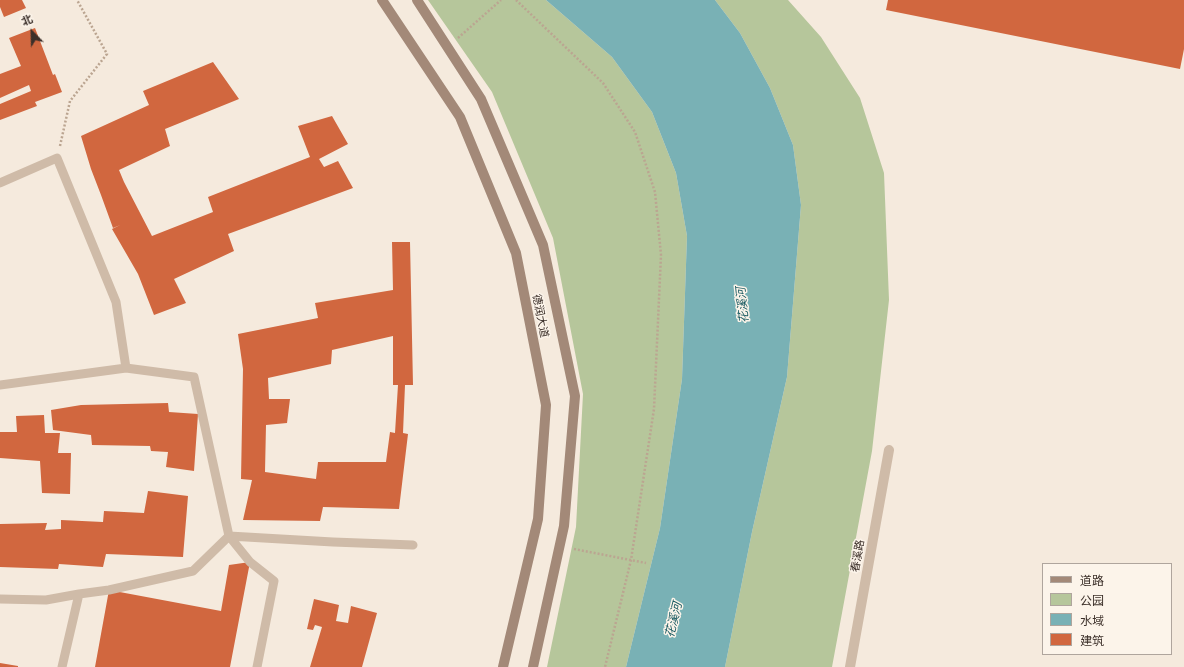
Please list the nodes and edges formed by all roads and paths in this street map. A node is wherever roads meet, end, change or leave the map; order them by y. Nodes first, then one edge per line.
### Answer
1 (77, 0) edge
2 (382, 0) edge
3 (417, 0) edge
4 (501, 0) edge
5 (516, 0) edge
6 (456, 40) dead end
7 (58, 158) junction
8 (0, 183) edge
9 (126, 368) junction
10 (0, 385) edge
11 (889, 450) dead end
12 (229, 536) junction
13 (413, 545) dead end
14 (571, 549) dead end
15 (631, 560) junction
16 (646, 564) dead end
17 (79, 594) junction
18 (0, 599) edge
19 (62, 667) edge
20 (257, 667) edge
21 (503, 667) edge
22 (533, 667) edge
23 (606, 667) edge
24 (850, 667) edge

1 - 7 path
2 - 21 main road, 德润大道
3 - 22 main road, 德润大道
4 - 6 path
5 - 15 path
7 - 8 lane
7 - 9 lane
9 - 10 lane
9 - 12 lane
11 - 24 street, 春溪路
12 - 13 lane
12 - 17 lane
12 - 20 lane
14 - 15 path
15 - 16 path
15 - 23 path
17 - 18 lane
17 - 19 lane

